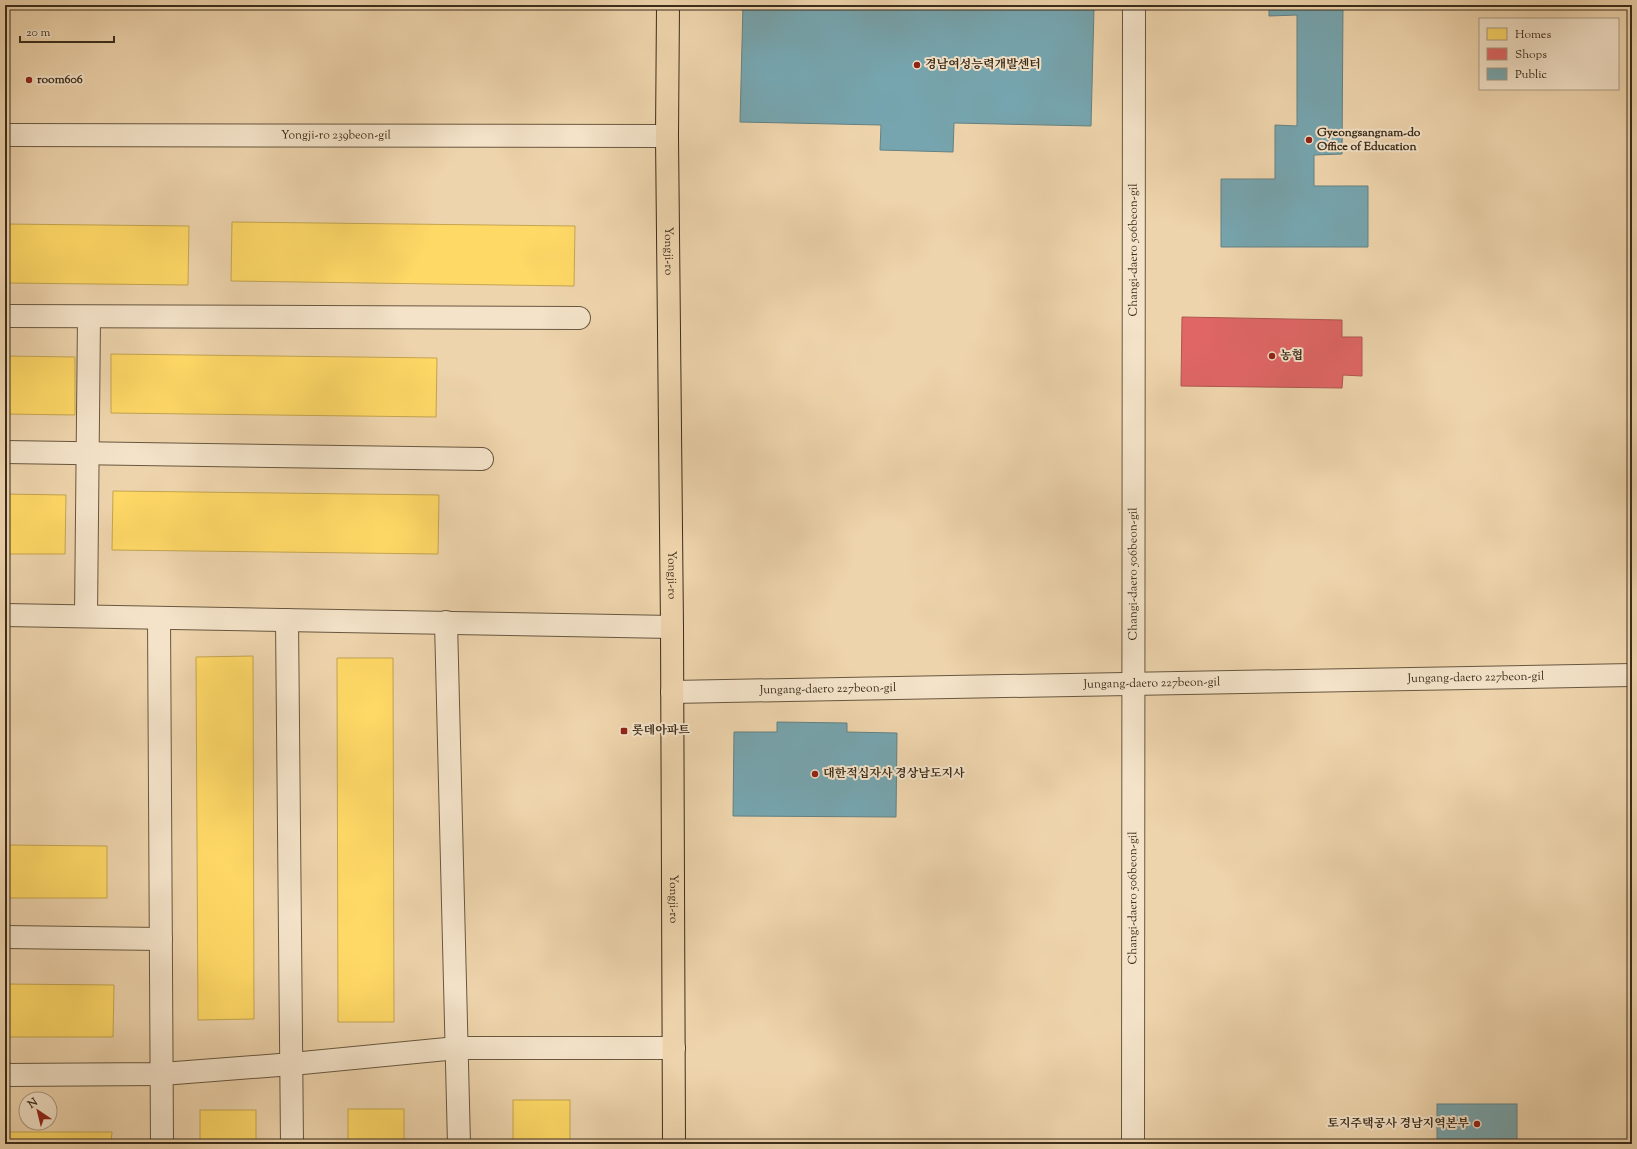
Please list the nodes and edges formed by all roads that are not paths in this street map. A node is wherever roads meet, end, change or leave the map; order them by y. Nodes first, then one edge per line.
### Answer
1 (668, 5) edge
2 (1134, 5) edge
3 (5, 135) edge
4 (667, 136) junction
5 (5, 316) edge
6 (89, 317) junction
7 (579, 318) dead end
8 (5, 452) edge
9 (88, 453) junction
10 (482, 459) dead end
11 (5, 615) edge
12 (86, 616) junction
13 (159, 618) junction
14 (287, 620) junction
15 (446, 622) junction
16 (672, 626) junction
17 (1632, 675) edge
18 (1133, 684) junction
19 (672, 692) junction
20 (5, 937) edge
21 (161, 939) junction
22 (456, 1048) junction
23 (674, 1048) junction
24 (292, 1064) junction
25 (162, 1074) junction
26 (5, 1075) edge
27 (162, 1144) edge
28 (292, 1144) edge
29 (459, 1144) edge
30 (674, 1144) edge
31 (1133, 1144) edge

1 - 4 main road, Yongji-ro
2 - 18 street, Changi-daero 506beon-gil
3 - 4 street, Yongji-ro 239beon-gil
4 - 16 main road, Yongji-ro
5 - 6 street
6 - 7 street
6 - 9 street
8 - 9 street
9 - 10 street
9 - 12 street
11 - 12 street
12 - 13 street
13 - 14 street
13 - 21 street
14 - 15 street
14 - 24 street
15 - 16 street
15 - 22 street
16 - 19 main road, Yongji-ro
17 - 18 street, Jungang-daero 227beon-gil
18 - 19 street, Jungang-daero 227beon-gil
18 - 31 street, Changi-daero 506beon-gil
19 - 23 main road, Yongji-ro
20 - 21 street
21 - 25 street
22 - 23 street
22 - 24 street
22 - 29 street
23 - 30 main road, Yongji-ro
24 - 25 street
24 - 28 street
25 - 26 street
25 - 27 street

